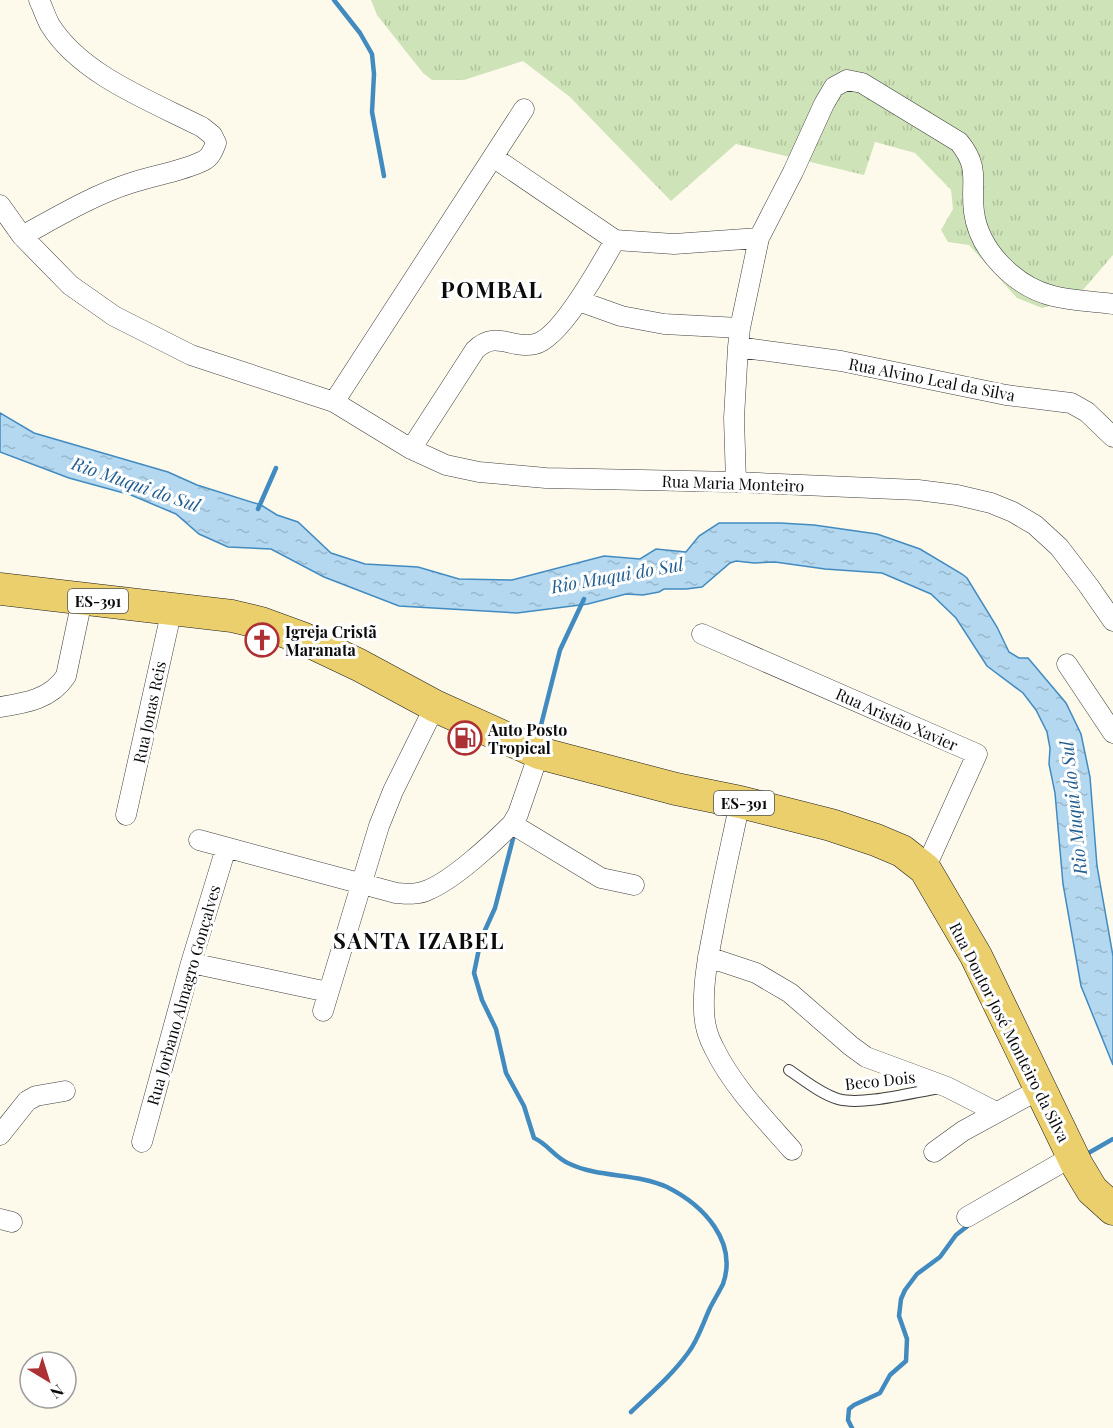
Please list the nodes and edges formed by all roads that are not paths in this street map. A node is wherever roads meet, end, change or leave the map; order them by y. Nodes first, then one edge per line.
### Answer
1 (39, 0) edge
2 (524, 109) dead end
3 (493, 157) junction
4 (0, 205) edge
5 (22, 236) junction
6 (759, 238) junction
7 (615, 240) junction
8 (579, 301) junction
9 (1113, 304) edge
10 (739, 337) junction
11 (326, 399) junction
12 (1113, 437) edge
13 (411, 449) junction
14 (736, 482) junction
15 (0, 589) edge
16 (82, 600) junction
17 (184, 611) junction
18 (1113, 621) edge
19 (702, 634) dead end
20 (1067, 664) dead end
21 (435, 706) junction
22 (0, 707) edge
23 (1113, 733) edge
24 (538, 753) junction
25 (740, 802) junction
26 (126, 815) dead end
27 (512, 824) junction
28 (199, 840) dead end
29 (226, 848) junction
30 (925, 869) junction
31 (360, 883) junction
32 (634, 885) dead end
33 (708, 957) junction
34 (191, 963) junction
35 (327, 992) junction
36 (323, 1011) dead end
37 (789, 1070) dead end
38 (946, 1087) junction
39 (1040, 1089) junction
40 (65, 1091) dead end
41 (996, 1112) junction
42 (0, 1135) edge
43 (142, 1142) dead end
44 (792, 1150) dead end
45 (934, 1152) dead end
46 (1073, 1156) junction
47 (1113, 1209) edge
48 (967, 1217) dead end

1 - 5 street
2 - 3 street
3 - 7 street
3 - 11 street
4 - 5 street, Rua Maria Monteiro
5 - 11 street, Rua Maria Monteiro
6 - 7 street
6 - 9 street
6 - 10 street
7 - 8 street
8 - 10 street, Rua Alvino Leal da Silva
8 - 13 street
10 - 12 street, Rua Alvino Leal da Silva
10 - 14 street
11 - 13 street, Rua Maria Monteiro
13 - 14 street, Rua Maria Monteiro
14 - 18 street, Rua Maria Monteiro
15 - 16 main road, ES-391
16 - 17 main road, ES-391
16 - 22 street
17 - 21 main road, Rua Doutor José Monteiro da Silva / ES-391
17 - 26 street, Rua Jonas Reis
19 - 30 street, Rua Aristão Xavier
20 - 23 street
21 - 24 main road, Rua Doutor José Monteiro da Silva / ES-391
21 - 31 street
24 - 25 main road, Rua Doutor José Monteiro da Silva / ES-391
24 - 27 street
25 - 30 main road, Rua Doutor José Monteiro da Silva / ES-391
25 - 33 street
27 - 31 street
27 - 32 street
28 - 29 street
29 - 31 street
29 - 34 street, Rua Jorbano Almagro Gonçalves
30 - 39 main road, Rua Doutor José Monteiro da Silva / ES-391
31 - 35 street
33 - 38 street
33 - 44 street
34 - 35 street
34 - 43 street, Rua Jorbano Almagro Gonçalves
35 - 36 street
37 - 38 lane, Beco Dois
38 - 41 street
39 - 41 street
39 - 46 main road, Rua Doutor José Monteiro da Silva / ES-391
40 - 42 street
41 - 45 street
46 - 47 main road, Rua Doutor José Monteiro da Silva / ES-391
46 - 48 street

